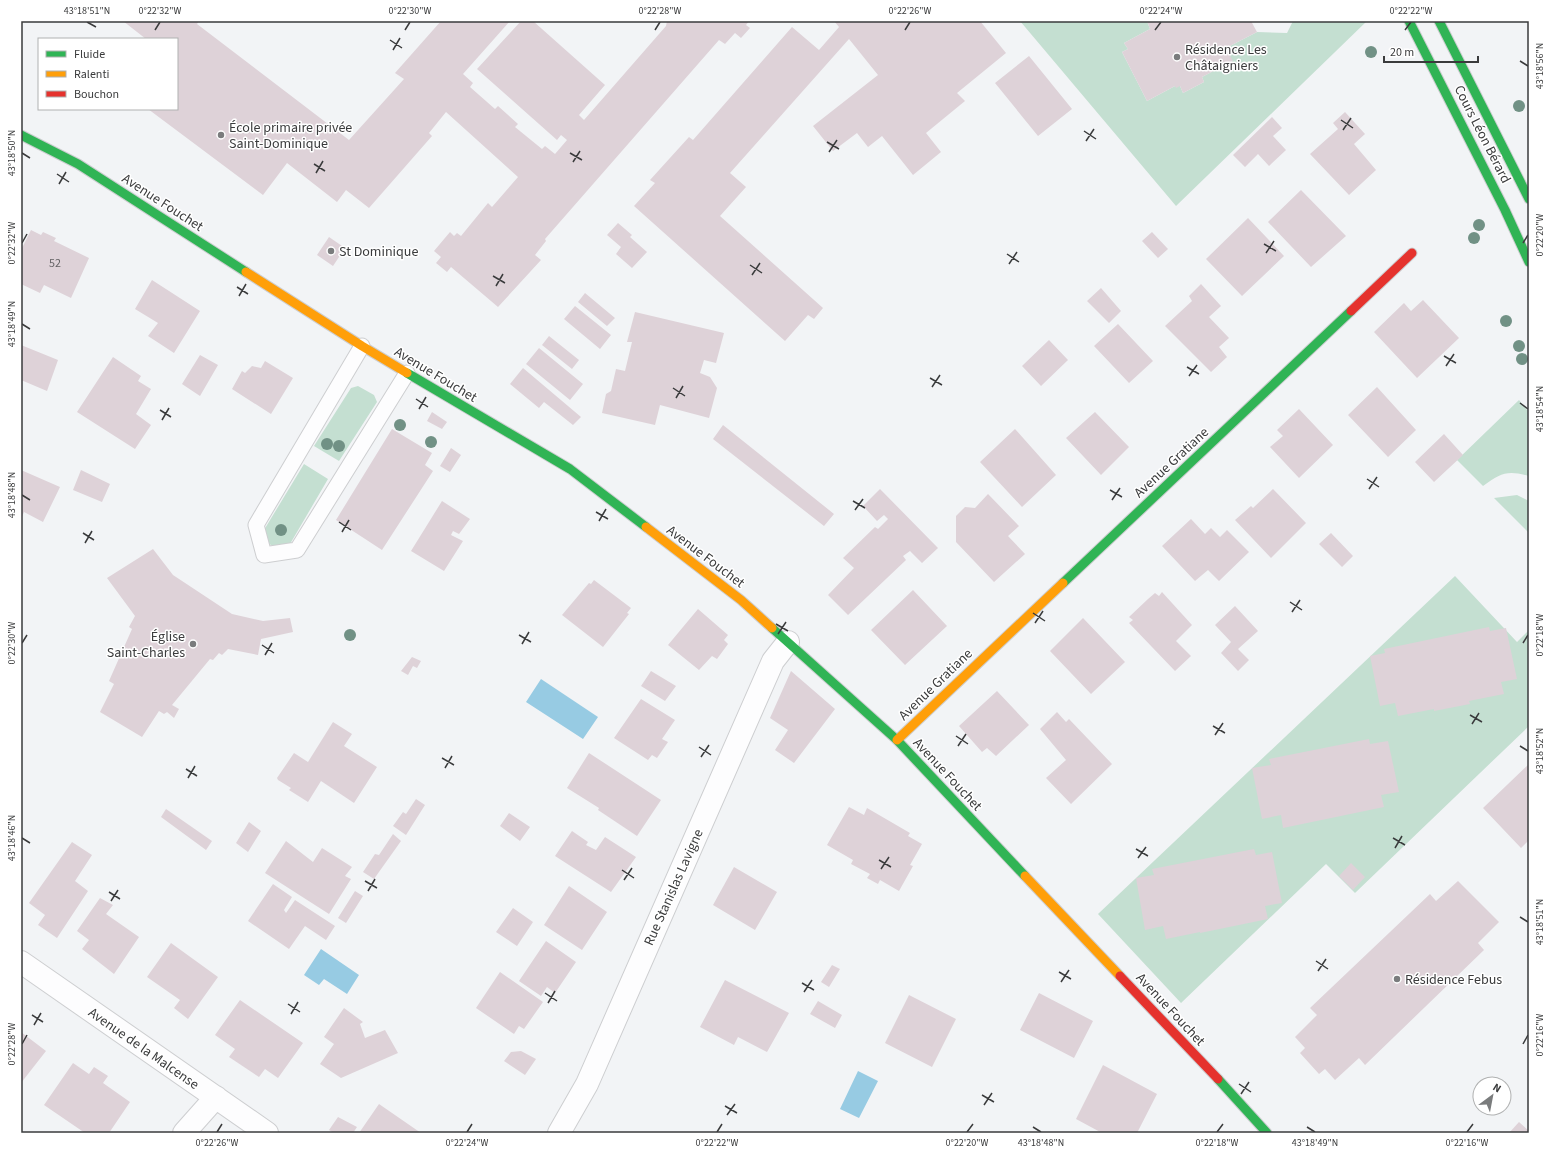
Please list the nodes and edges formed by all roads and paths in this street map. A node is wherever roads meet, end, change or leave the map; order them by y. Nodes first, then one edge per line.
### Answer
1 (1409, 21) edge
2 (1439, 21) edge
3 (21, 135) edge
4 (1529, 199) edge
5 (1412, 253) dead end
6 (1529, 262) edge
7 (362, 346) junction
8 (407, 373) junction
9 (788, 642) junction
10 (897, 740) junction
11 (21, 962) edge
12 (216, 1097) junction
13 (184, 1133) edge
14 (267, 1133) edge
15 (559, 1133) edge
16 (1267, 1133) edge

1 - 6 street, Cours Léon Bérard
2 - 4 street, Cours Léon Bérard
3 - 7 street, Avenue Fouchet
5 - 10 street, Avenue Gratiane
7 - 8 street, Avenue Fouchet
7 - 8 lane
8 - 9 street, Avenue Fouchet
9 - 10 street, Avenue Fouchet
9 - 15 street, Rue Stanislas Lavigne
10 - 16 street, Avenue Fouchet
11 - 12 street, Avenue de la Malcense
12 - 13 street
12 - 14 street, Avenue de la Malcense

